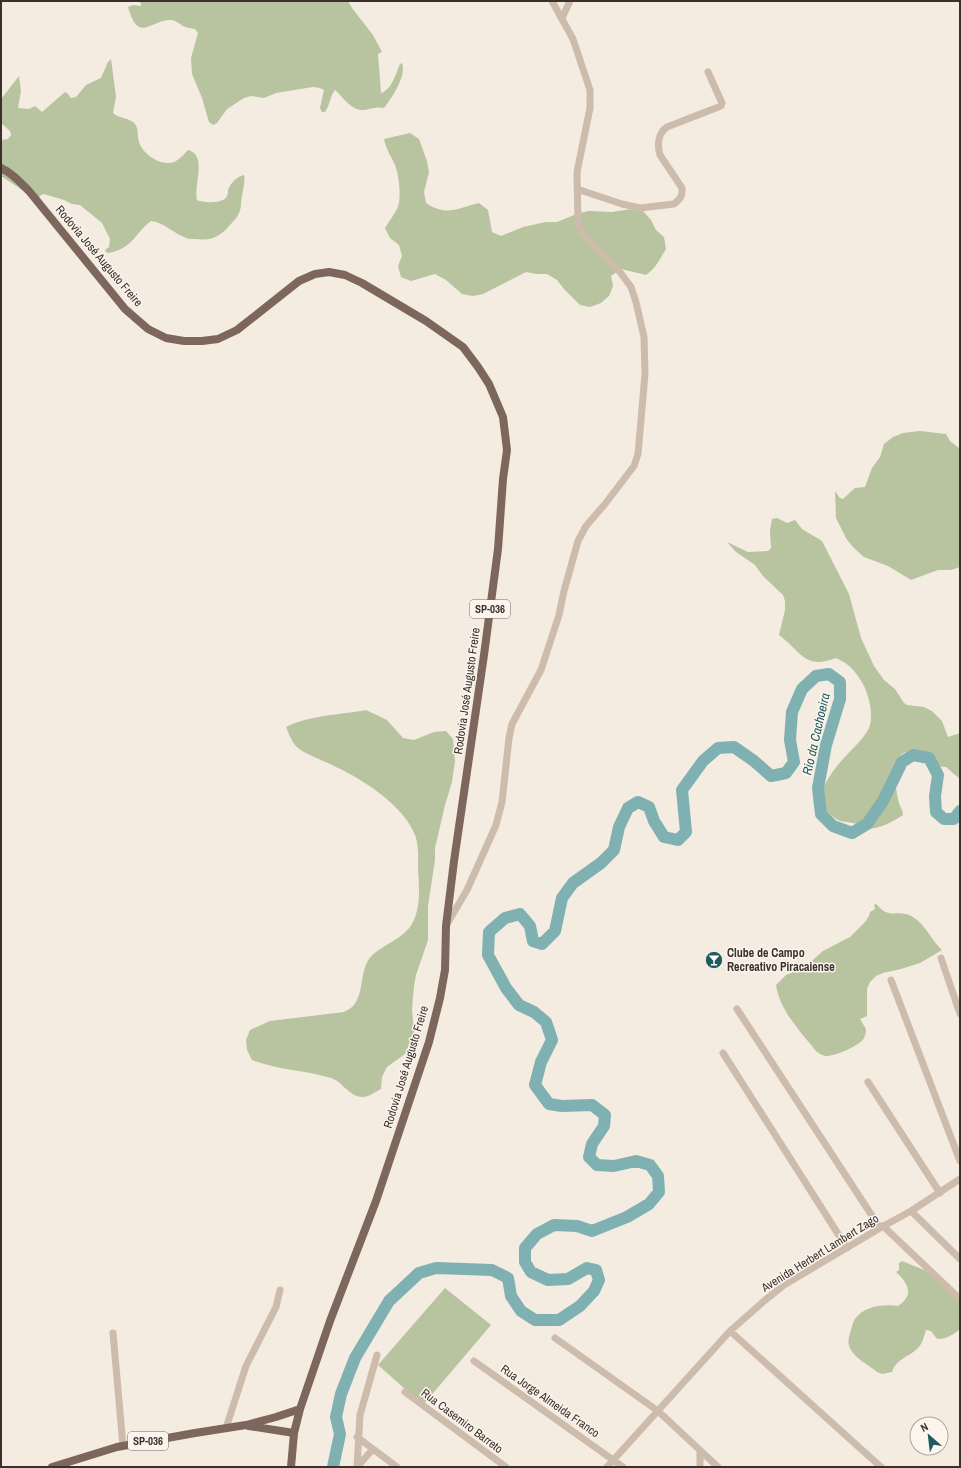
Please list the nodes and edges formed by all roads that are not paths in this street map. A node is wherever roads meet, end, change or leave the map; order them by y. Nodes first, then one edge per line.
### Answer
1 (552, 1) edge
2 (570, 1) edge
3 (562, 18) junction
4 (708, 72) dead end
5 (1, 168) edge
6 (577, 189) junction
7 (446, 926) junction
8 (941, 958) dead end
9 (891, 980) dead end
10 (737, 1009) dead end
11 (960, 1014) edge
12 (723, 1053) dead end
13 (868, 1082) dead end
14 (960, 1161) edge
15 (958, 1183) edge
16 (940, 1193) junction
17 (911, 1211) junction
18 (882, 1227) junction
19 (847, 1248) junction
20 (960, 1259) edge
21 (280, 1290) dead end
22 (960, 1299) edge
23 (730, 1331) junction
24 (113, 1334) dead end
25 (555, 1338) dead end
26 (377, 1355) dead end
27 (474, 1360) dead end
28 (405, 1392) dead end
29 (300, 1409) junction
30 (658, 1411) junction
31 (246, 1425) junction
32 (226, 1428) junction
33 (294, 1433) junction
34 (357, 1437) junction
35 (123, 1446) junction
36 (373, 1449) junction
37 (700, 1451) junction
38 (614, 1460) junction
39 (52, 1467) edge
40 (291, 1467) edge
41 (357, 1467) edge
42 (397, 1467) edge
43 (506, 1467) edge
44 (607, 1467) edge
45 (623, 1467) edge
46 (700, 1467) edge
47 (718, 1467) edge
48 (881, 1467) edge

1 - 3 street
2 - 3 street
3 - 6 street
4 - 6 street
5 - 7 main road, Rodovia José Augusto Freire / SP-036
6 - 7 street
7 - 29 main road, Rodovia José Augusto Freire / SP-036
8 - 11 street
9 - 14 street
10 - 18 street
12 - 19 street
13 - 16 street
15 - 16 street, Avenida Herbert Lambert Zago
16 - 17 street, Avenida Herbert Lambert Zago
17 - 18 street, Avenida Herbert Lambert Zago
17 - 20 street
18 - 19 street, Avenida Herbert Lambert Zago
18 - 22 street
19 - 23 street, Avenida Herbert Lambert Zago
21 - 32 street
23 - 30 street, Avenida Herbert Lambert Zago
23 - 48 street
24 - 35 street
25 - 30 street
26 - 34 street
27 - 38 street, Rua Jorge Almeida Franco
28 - 43 street, Rua Casemiro Barreto
29 - 31 main road, SP-036
29 - 33 main road, Rodovia José Augusto Freire / SP-036
30 - 37 street
30 - 38 street, Avenida Herbert Lambert Zago
31 - 32 main road, SP-036
31 - 33 main road, SP-036
32 - 35 main road, SP-036
33 - 40 main road, Rodovia José Augusto Freire
34 - 36 street
34 - 41 street
35 - 39 main road, SP-036
36 - 41 street
36 - 42 street
37 - 46 street
37 - 47 street
38 - 44 street, Avenida Herbert Lambert Zago
38 - 45 street, Rua Jorge Almeida Franco

